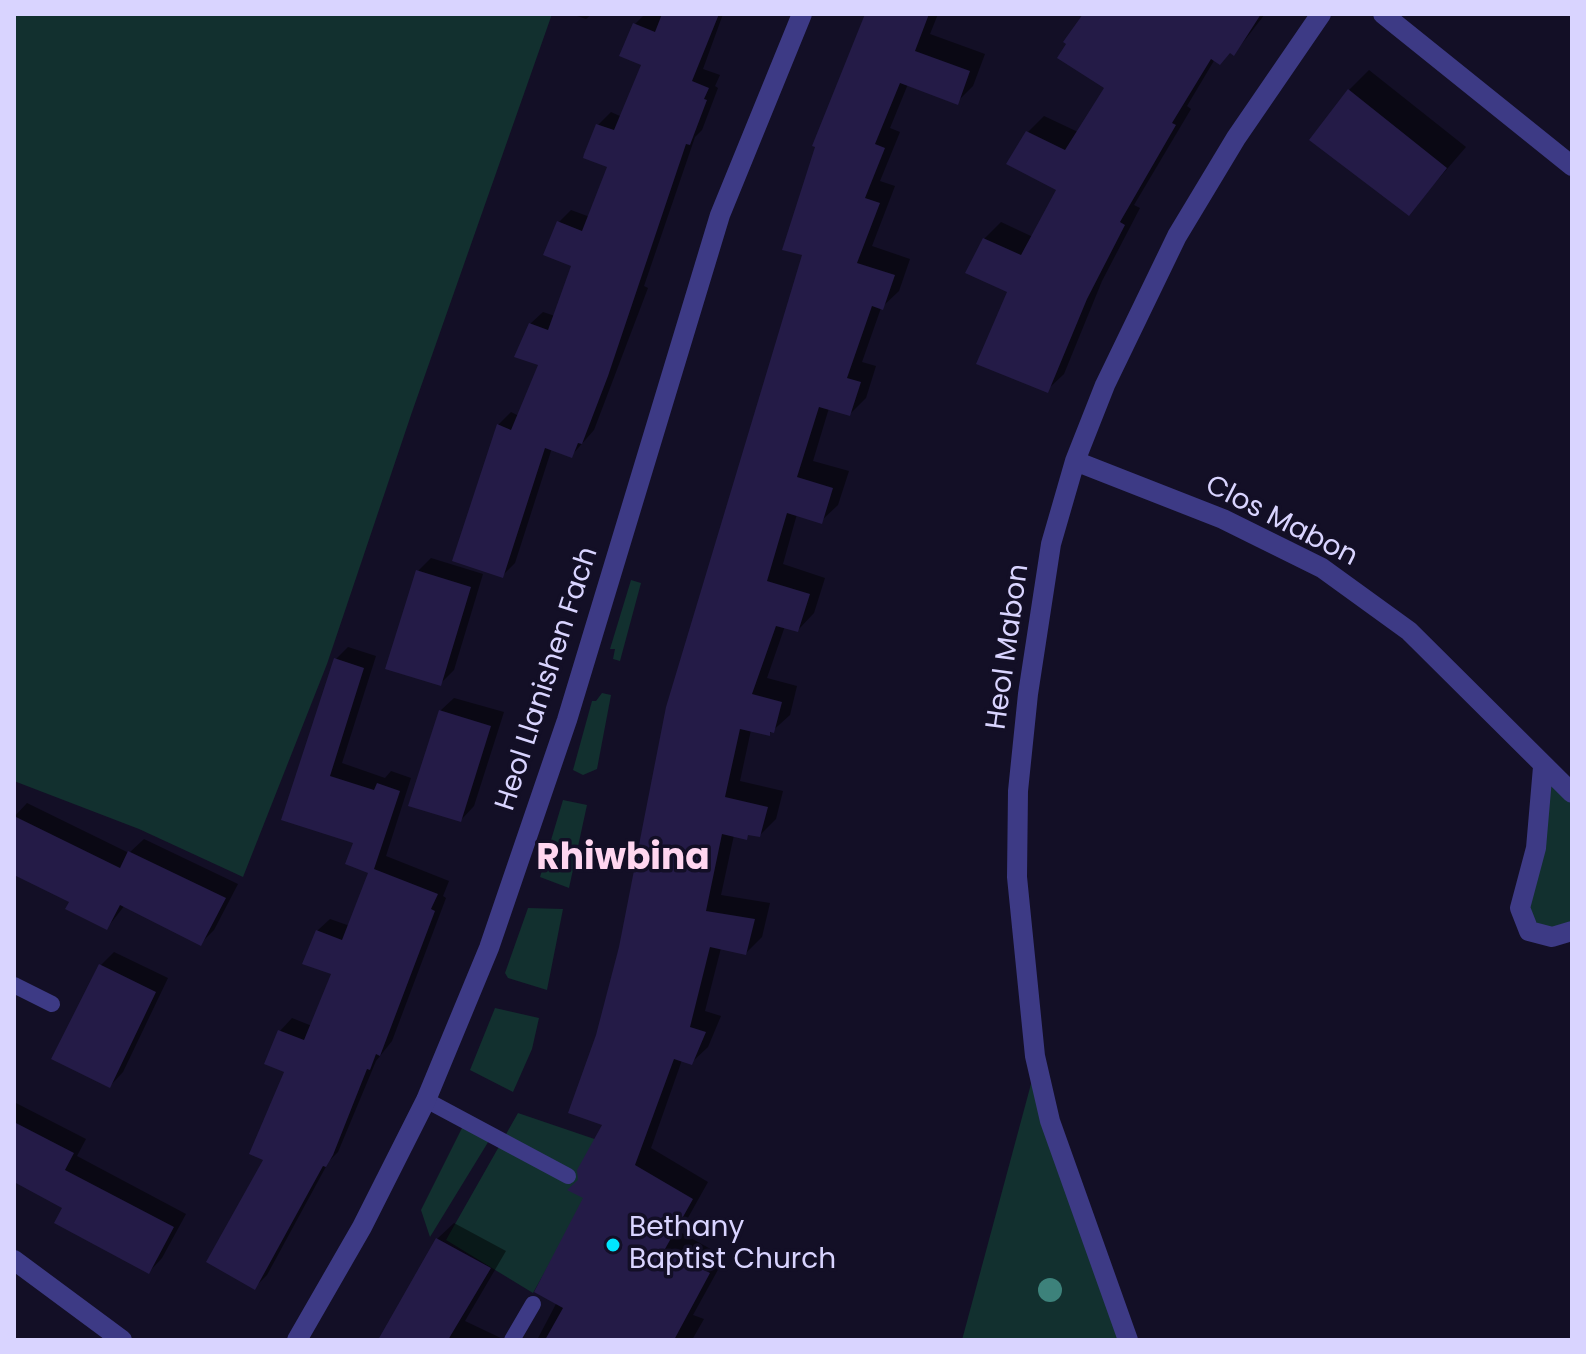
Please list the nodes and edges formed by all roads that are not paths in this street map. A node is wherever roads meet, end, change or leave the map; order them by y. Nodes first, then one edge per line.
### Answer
1 (802, 14) edge
2 (1321, 14) edge
3 (1383, 14) edge
4 (1572, 166) edge
5 (1075, 461) junction
6 (1543, 767) junction
7 (1572, 793) edge
8 (1572, 931) edge
9 (14, 985) edge
10 (52, 1004) dead end
11 (426, 1100) junction
12 (568, 1176) dead end
13 (14, 1260) edge
14 (533, 1304) dead end
15 (122, 1340) edge
16 (297, 1340) edge
17 (512, 1340) edge
18 (1128, 1340) edge

1 - 11 street, Heol Llanishen Fach
2 - 5 street, Heol Mabon
3 - 4 street
5 - 6 street, Clos Mabon
5 - 18 street, Heol Mabon
6 - 7 street, Clos Mabon
6 - 8 street
9 - 10 lane
11 - 12 lane
11 - 16 street, Heol Llanishen Fach
13 - 15 street
14 - 17 lane

